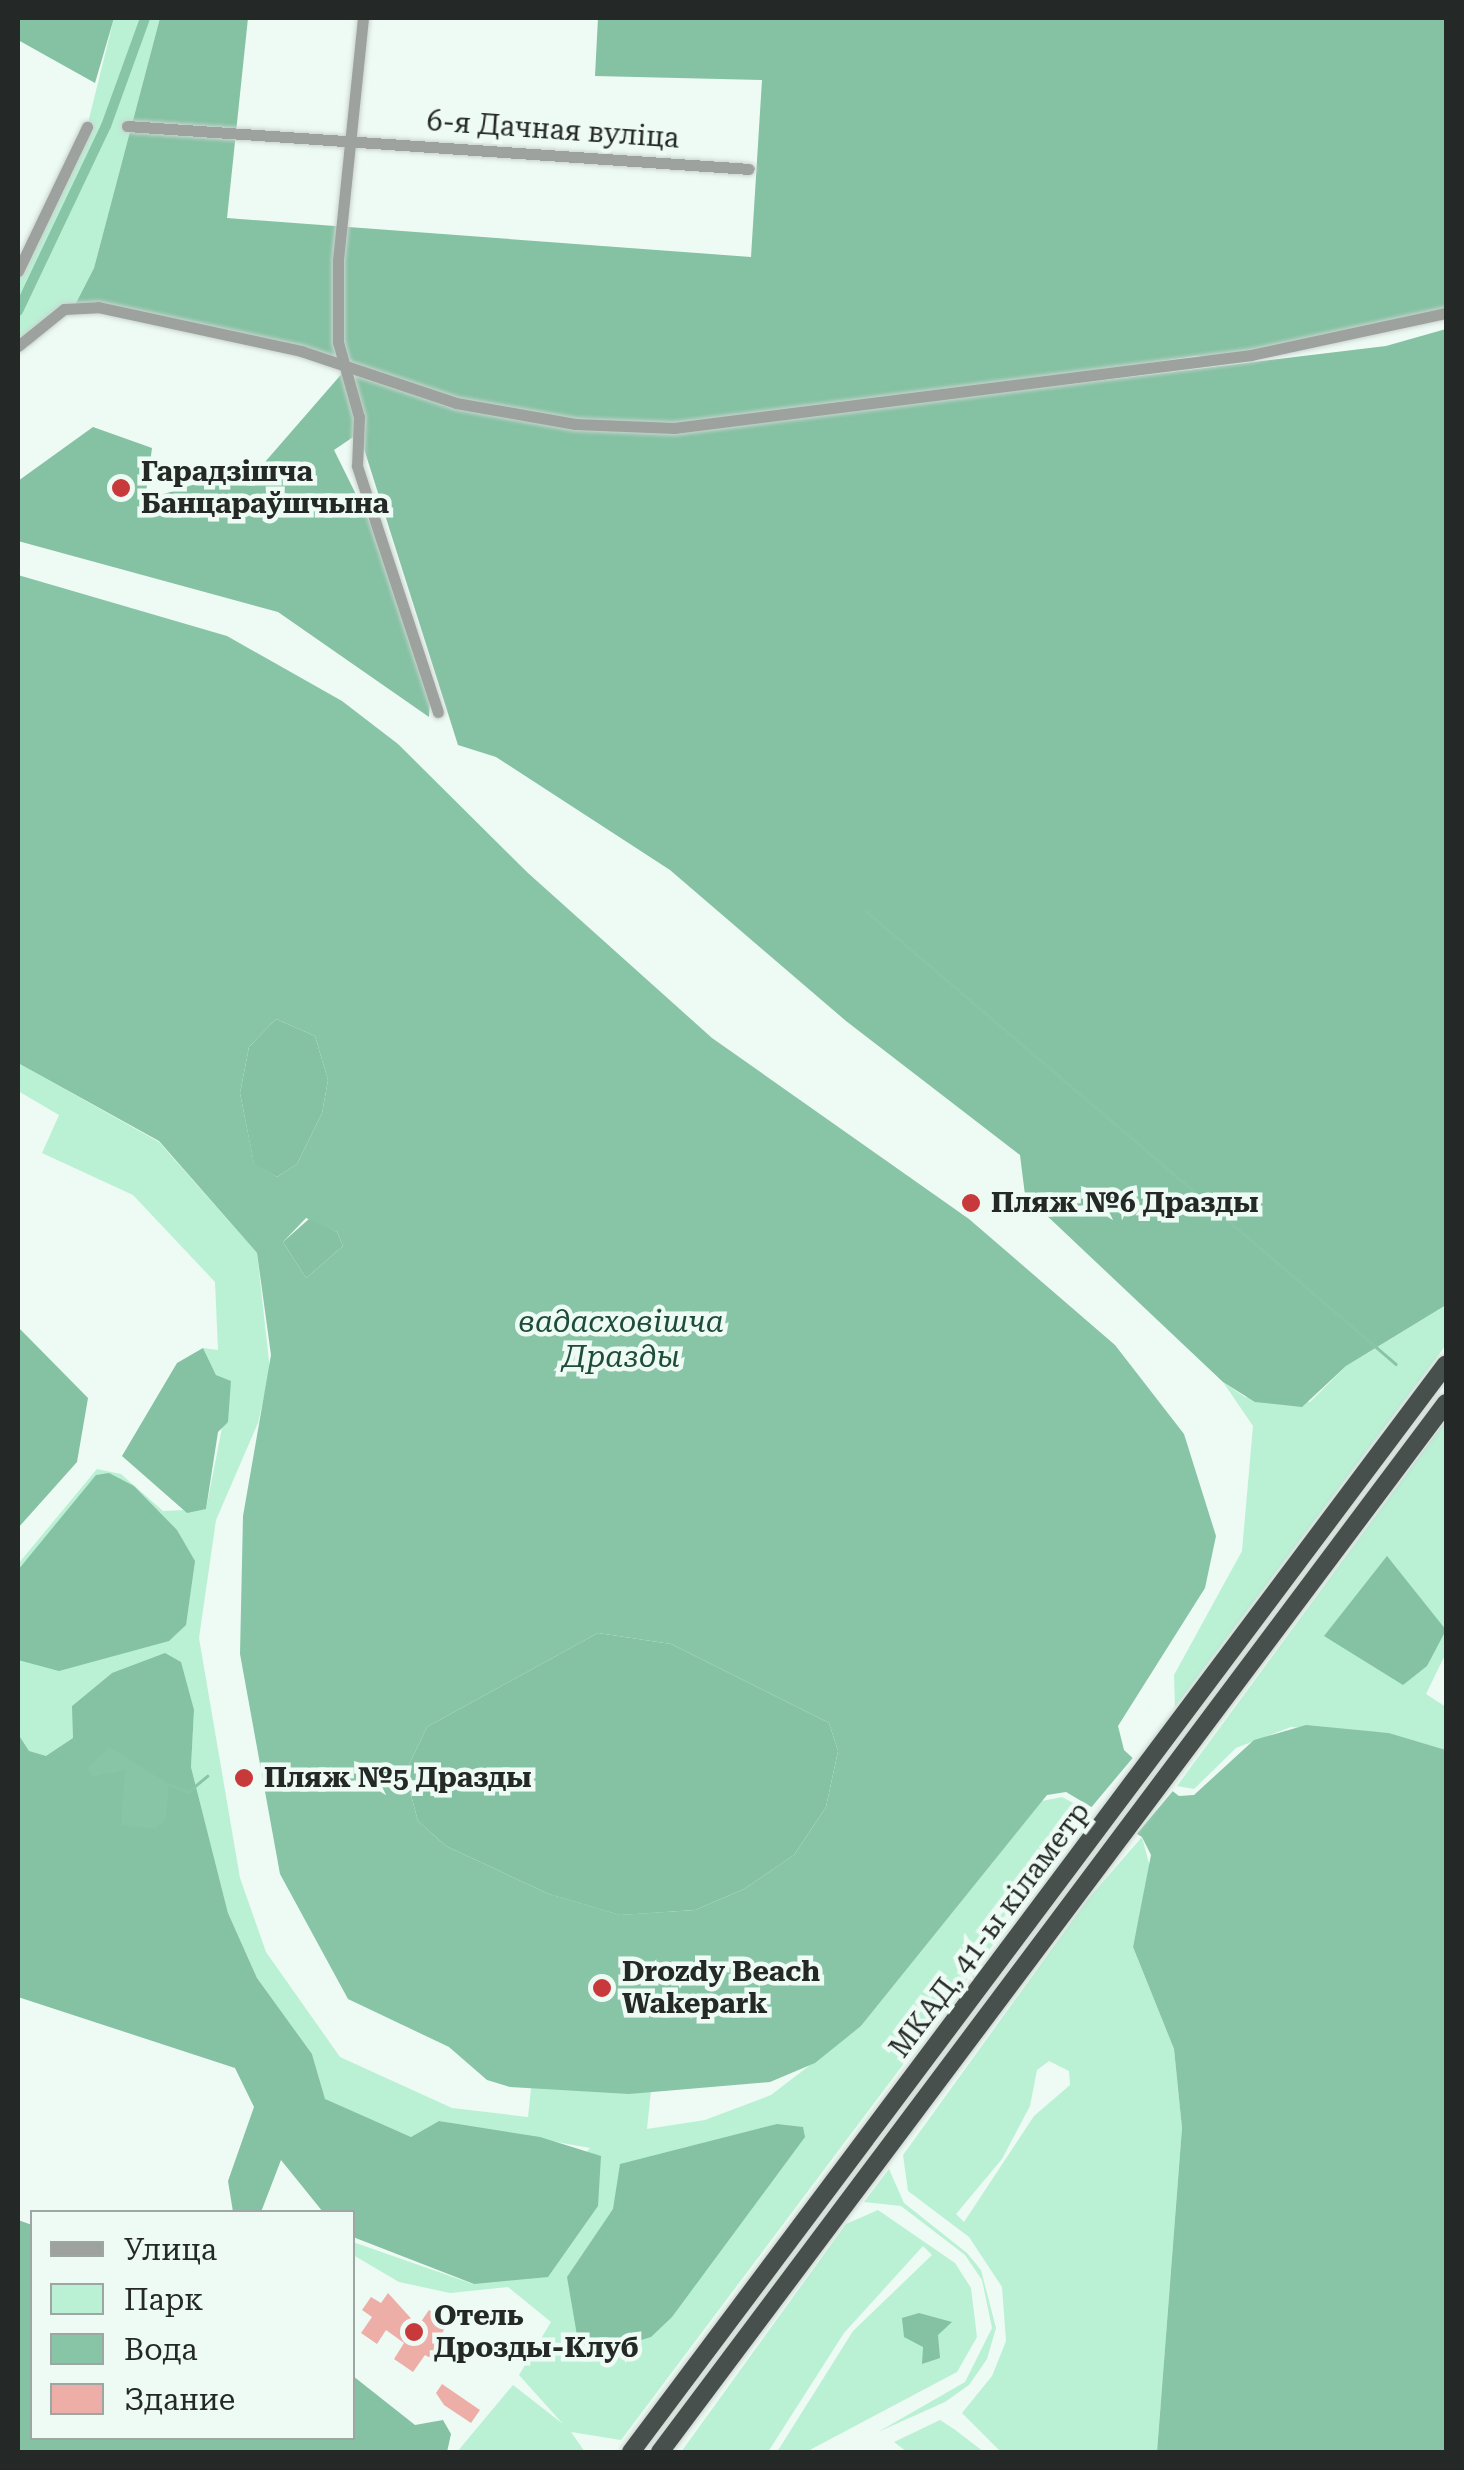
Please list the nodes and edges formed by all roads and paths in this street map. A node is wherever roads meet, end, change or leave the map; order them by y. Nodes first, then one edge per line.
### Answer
1 (364, 18) edge
2 (127, 126) dead end
3 (87, 127) dead end
4 (353, 141) junction
5 (749, 169) dead end
6 (18, 271) edge
7 (1446, 313) edge
8 (18, 346) edge
9 (346, 370) junction
10 (438, 712) dead end
11 (1446, 1364) edge
12 (1446, 1403) edge
13 (630, 2452) edge
14 (660, 2452) edge

1 - 4 street
2 - 4 street, 6-я Дачная вуліца
3 - 6 street
4 - 5 street, 6-я Дачная вуліца
4 - 9 street
7 - 9 street
8 - 9 street
9 - 10 street
11 - 13 highway, МКАД, 41-ы кіламетр
12 - 14 highway, МКАД, 41-ы кіламетр

